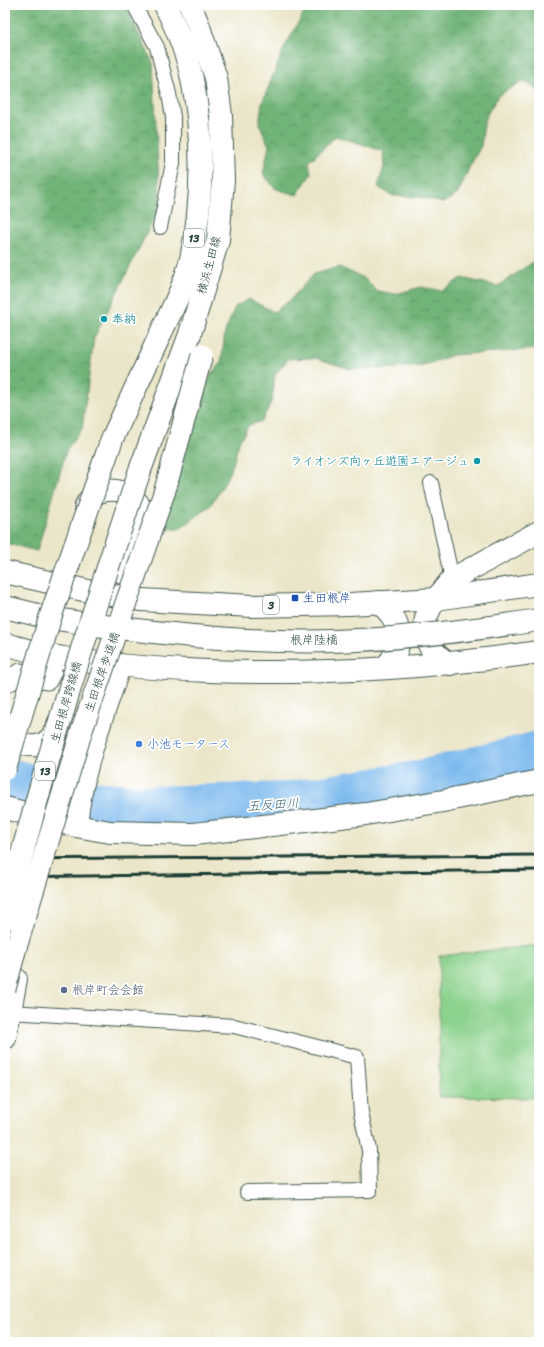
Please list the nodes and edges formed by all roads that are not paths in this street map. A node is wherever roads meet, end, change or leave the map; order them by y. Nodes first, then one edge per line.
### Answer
1 (134, 5) edge
2 (165, 5) edge
3 (190, 5) edge
4 (160, 228) dead end
5 (202, 355) dead end
6 (431, 483) dead end
7 (539, 532) edge
8 (5, 572) edge
9 (62, 573) dead end
10 (134, 576) junction
11 (452, 579) junction
12 (539, 584) edge
13 (436, 599) junction
14 (378, 602) junction
15 (5, 607) edge
16 (50, 618) junction
17 (539, 620) edge
18 (89, 624) junction
19 (5, 644) edge
20 (539, 652) edge
21 (450, 664) junction
22 (120, 665) junction
23 (385, 668) junction
24 (51, 671) dead end
25 (5, 682) edge
26 (82, 730) junction
27 (5, 740) edge
28 (5, 769) edge
29 (539, 781) edge
30 (5, 808) edge
31 (76, 821) junction
32 (5, 919) edge
33 (9, 982) edge
34 (10, 1012) junction
35 (5, 1038) edge
36 (247, 1192) dead end

1 - 4 lane
2 - 16 main road, 横浜生田線 / 13, bridge
3 - 18 main road, 横浜生田線 / 13, bridge
5 - 10 street, 生田根岸歩道橋, bridge
6 - 11 lane
7 - 11 main road
8 - 14 main road, 3
9 - 10 street, bridge
10 - 26 street, 生田根岸歩道橋, bridge
11 - 13 main road
12 - 13 main road, 3
13 - 14 main road, 3
13 - 21 main road
14 - 23 main road
15 - 16 main road, 根岸陸橋
16 - 18 main road, 根岸陸橋
16 - 28 main road, 13, bridge
17 - 18 main road, 根岸陸橋, bridge
18 - 32 main road, 生田根岸跨線橋 / 13, bridge
19 - 22 main road
20 - 21 main road
21 - 23 main road
22 - 23 main road
22 - 31 main road
24 - 25 street
26 - 27 street, bridge
26 - 33 street, 生田根岸歩道橋, bridge
29 - 31 main road
30 - 31 main road
33 - 34 main road
34 - 35 main road
34 - 36 lane

